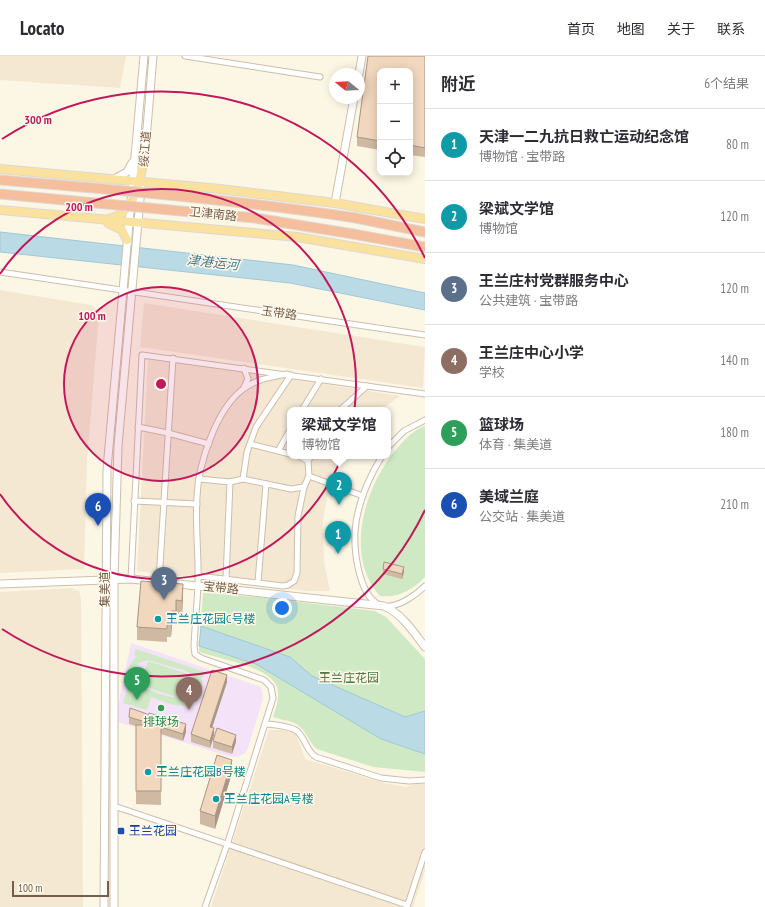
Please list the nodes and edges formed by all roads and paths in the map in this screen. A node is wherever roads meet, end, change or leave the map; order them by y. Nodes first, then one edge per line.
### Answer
1 (144, 56) edge
2 (153, 56) edge
3 (185, 56) edge
4 (362, 56) edge
5 (359, 68) edge
6 (320, 77) dead end
7 (353, 104) edge
8 (134, 159) junction
9 (144, 160) joint
10 (0, 169) edge
11 (0, 180) edge
12 (105, 180) junction
13 (137, 182) junction
14 (0, 194) edge
15 (335, 203) junction
16 (129, 205) junction
17 (0, 210) edge
18 (98, 220) junction
19 (425, 220) edge
20 (133, 222) junction
21 (425, 232) edge
22 (126, 240) junction
23 (425, 247) edge
24 (425, 259) edge
25 (124, 271) joint
26 (0, 272) edge
27 (122, 290) junction
28 (133, 291) junction
29 (425, 334) edge
30 (173, 358) junction
31 (244, 368) junction
32 (289, 375) junction
33 (321, 379) junction
34 (367, 386) junction
35 (242, 389) junction
36 (425, 394) edge
37 (304, 407) edge
38 (343, 407) edge
39 (425, 420) edge
40 (138, 427) junction
41 (168, 432) junction
42 (287, 435) edge
43 (209, 444) junction
44 (250, 444) junction
45 (391, 444) edge
46 (278, 451) junction
47 (287, 453) edge
48 (310, 459) edge
49 (380, 459) edge
50 (310, 476) junction
51 (243, 479) junction
52 (199, 480) junction
53 (230, 482) junction
54 (266, 484) junction
55 (304, 487) junction
56 (363, 496) junction
57 (134, 501) junction
58 (164, 502) junction
59 (197, 504) junction
60 (198, 576) junction
61 (114, 579) junction
62 (131, 579) junction
63 (226, 579) junction
64 (105, 580) junction
65 (159, 581) junction
66 (258, 582) junction
67 (0, 584) edge
68 (198, 585) junction
69 (425, 586) edge
70 (384, 606) junction
71 (425, 646) edge
72 (266, 724) junction
73 (425, 780) edge
74 (114, 806) junction
75 (227, 845) junction
76 (425, 852) edge
77 (407, 906) edge
78 (104, 907) edge
79 (114, 907) edge
80 (205, 907) edge

1 - 8 main road, 绥江道
2 - 9 main road, 绥江道
3 - 6 street
4 - 5 main road
7 - 15 main road
8 - 12 main road
8 - 13 main road, 绥江道
9 - 13 main road
10 - 12 main road
11 - 21 highway, 卫津南路, bridge
12 - 13 main road
12 - 16 main road
13 - 15 main road
13 - 16 main road
13 - 20 main road, 绥江道
14 - 23 highway, 卫津南路, bridge
15 - 19 main road
16 - 18 main road
16 - 20 main road, 绥江道
17 - 18 main road
18 - 20 main road
18 - 22 main road
20 - 22 main road, 绥江道
20 - 24 main road
20 - 28 main road, 集美道
22 - 25 main road, 绥江道
25 - 27 main road, 集美道
26 - 27 street, 玉带路
27 - 28 street, 玉带路
27 - 64 main road, 集美道
28 - 29 street, 玉带路
28 - 61 main road, 集美道
30 - 31 street
30 - 40 street
30 - 41 street
31 - 32 street
31 - 35 street
32 - 33 street
32 - 35 street
32 - 44 street
33 - 34 street
33 - 37 street
34 - 36 street
34 - 38 street
35 - 43 street
39 - 45 street
40 - 41 street
40 - 57 street
41 - 43 street
41 - 58 street
42 - 46 street
43 - 52 street
44 - 46 street
44 - 51 street
46 - 47 street
48 - 50 street
49 - 56 street
50 - 55 street
50 - 56 street
51 - 53 street
51 - 54 street
52 - 53 street
52 - 59 street
53 - 63 street
54 - 55 street
54 - 66 street
55 - 66 street
56 - 70 street
57 - 58 street
57 - 62 street
58 - 59 street
58 - 65 street
59 - 60 street
60 - 63 street
60 - 68 street
61 - 62 main road, 宝带路
61 - 64 main road, 宝带路
61 - 74 main road, 集美道
62 - 65 main road, 宝带路
63 - 66 street
64 - 67 main road, 宝带路
64 - 78 main road, 集美道
65 - 68 main road, 宝带路
68 - 70 main road, 宝带路
68 - 72 street
69 - 70 street
70 - 71 main road, 宝带路
72 - 73 street
72 - 75 street
74 - 75 street
74 - 79 main road, 集美道
75 - 77 street
75 - 80 street
76 - 77 street

